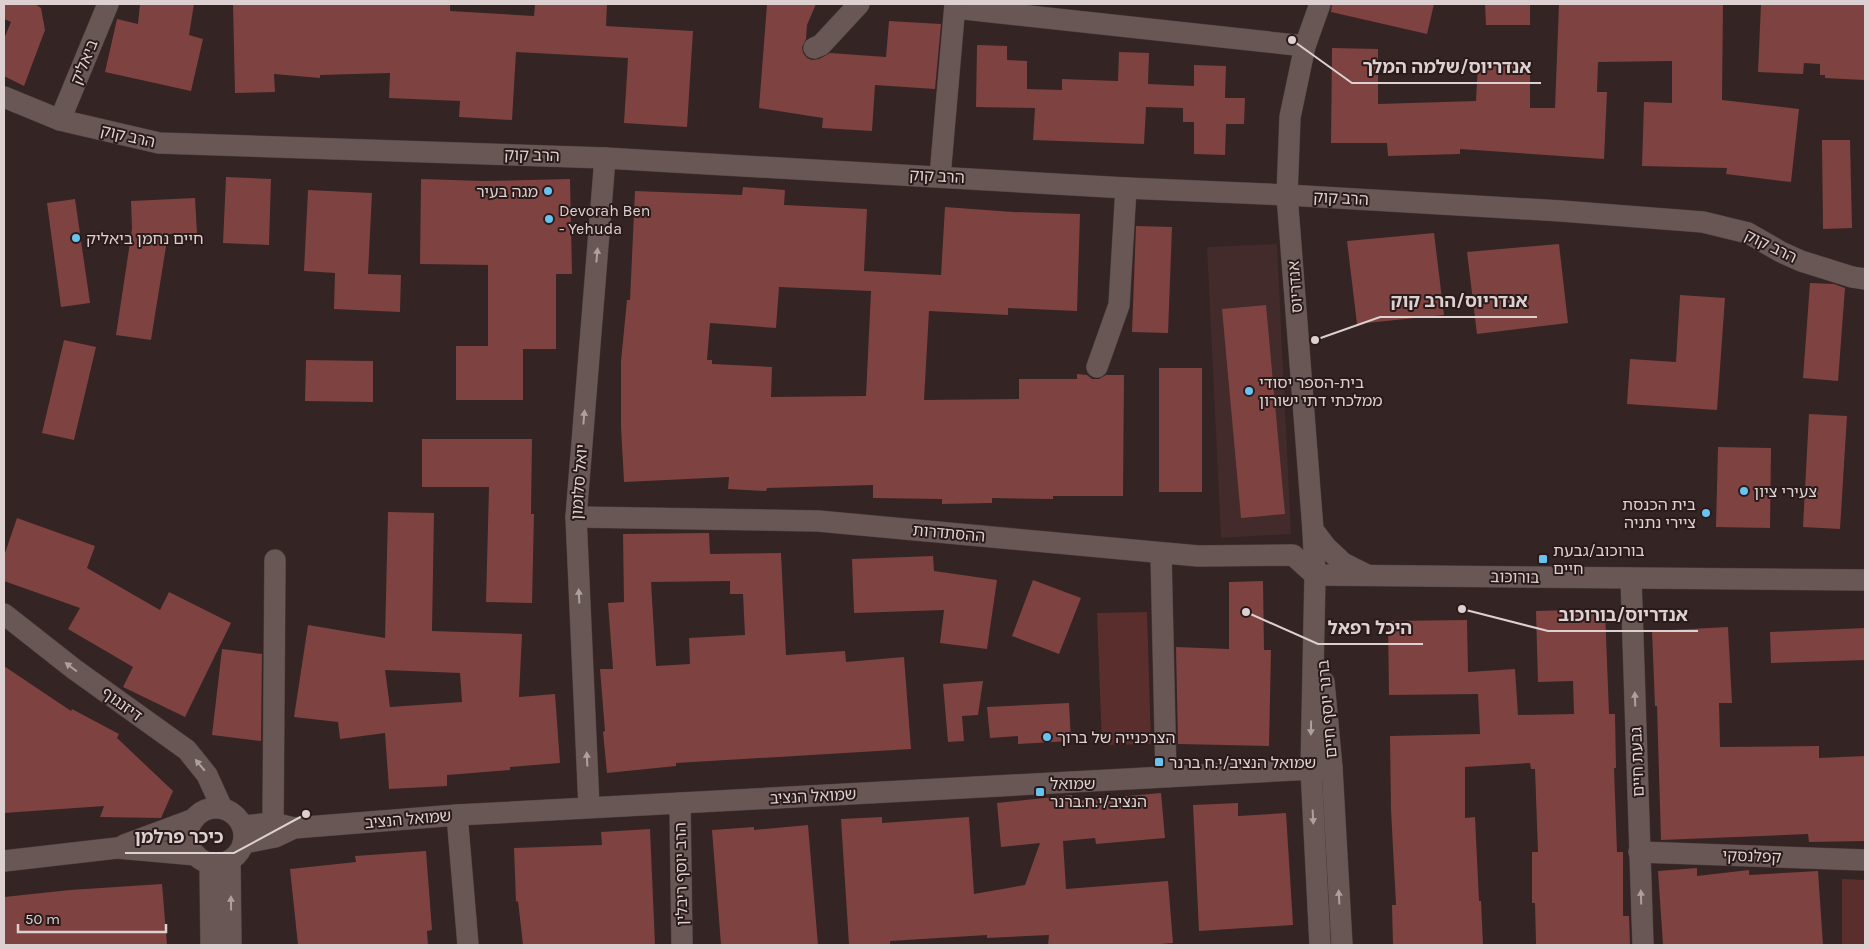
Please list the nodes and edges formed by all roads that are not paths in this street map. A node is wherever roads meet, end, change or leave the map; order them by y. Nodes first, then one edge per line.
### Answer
1 (108, 4) edge
2 (859, 4) edge
3 (1320, 4) edge
4 (955, 6) edge
5 (1305, 46) junction
6 (814, 48) dead end
7 (4, 97) edge
8 (60, 120) junction
9 (605, 158) junction
10 (940, 176) junction
11 (1126, 188) junction
12 (1287, 195) junction
13 (1865, 279) edge
14 (1097, 367) dead end
15 (576, 517) junction
16 (1313, 530) junction
17 (1160, 553) junction
18 (275, 560) dead end
19 (1315, 575) junction
20 (1367, 575) junction
21 (1631, 578) junction
22 (1865, 580) edge
23 (4, 614) edge
24 (1332, 768) junction
25 (1311, 769) junction
26 (1166, 776) junction
27 (680, 804) junction
28 (222, 808) junction
29 (589, 808) junction
30 (458, 815) junction
31 (194, 819) junction
32 (273, 823) junction
33 (294, 828) junction
34 (243, 834) junction
35 (117, 848) junction
36 (1639, 852) junction
37 (212, 860) junction
38 (1865, 860) edge
39 (4, 861) edge
40 (211, 945) edge
41 (231, 945) edge
42 (468, 945) edge
43 (682, 945) edge
44 (1320, 945) edge
45 (1342, 945) edge
46 (1642, 945) edge

1 - 8 street, ביאליק
2 - 6 street
3 - 5 street, אנדריוס
4 - 5 street
4 - 10 street
5 - 12 street, אנדריוס
7 - 8 street, הרב קוק
8 - 9 street, הרב קוק
9 - 10 street, הרב קוק
15 -> 9 street, יואל סלומון
10 - 11 street, הרב קוק
11 - 12 street, הרב קוק
11 - 14 street
12 - 13 street, הרב קוק
12 - 16 street, אנדריוס
15 - 17 street, ההסתדרות
29 -> 15 street, יואל סלומון
16 - 19 street, אנדריוס
16 - 20 street
17 - 19 street, ההסתדרות
17 - 26 street
18 - 32 street
19 - 20 street, בורוכוב
19 - 24 street, ברנר יוסף חיים
19 -> 25 street, ברנר יוסף חיים
20 - 21 street, בורוכוב
21 - 22 street, בורוכוב
36 -> 21 street, גבעת חיים
28 -> 23 street, דיזנגוף
24 - 25 street, שמואל הנציב
45 -> 24 street, ברנר יוסף חיים
25 - 26 street, שמואל הנציב
25 -> 44 street, ברנר יוסף חיים
26 - 27 street, שמואל הנציב
27 - 29 street, שמואל הנציב
27 - 43 street, הרב יוסף ריבלין
28 - 31 street
28 - 34 street
29 - 30 street, שמואל הנציב
30 - 33 street, שמואל הנציב
30 - 42 street
31 - 35 street
31 - 37 street
32 - 33 street, שמואל הנציב
32 - 34 street, שמואל הנציב
33 - 34 street, שמואל הנציב
34 - 37 street
35 - 37 street
35 - 39 street
36 - 38 street, קפלנסקי
46 -> 36 street, גבעת חיים
37 - 40 street
41 -> 37 street

